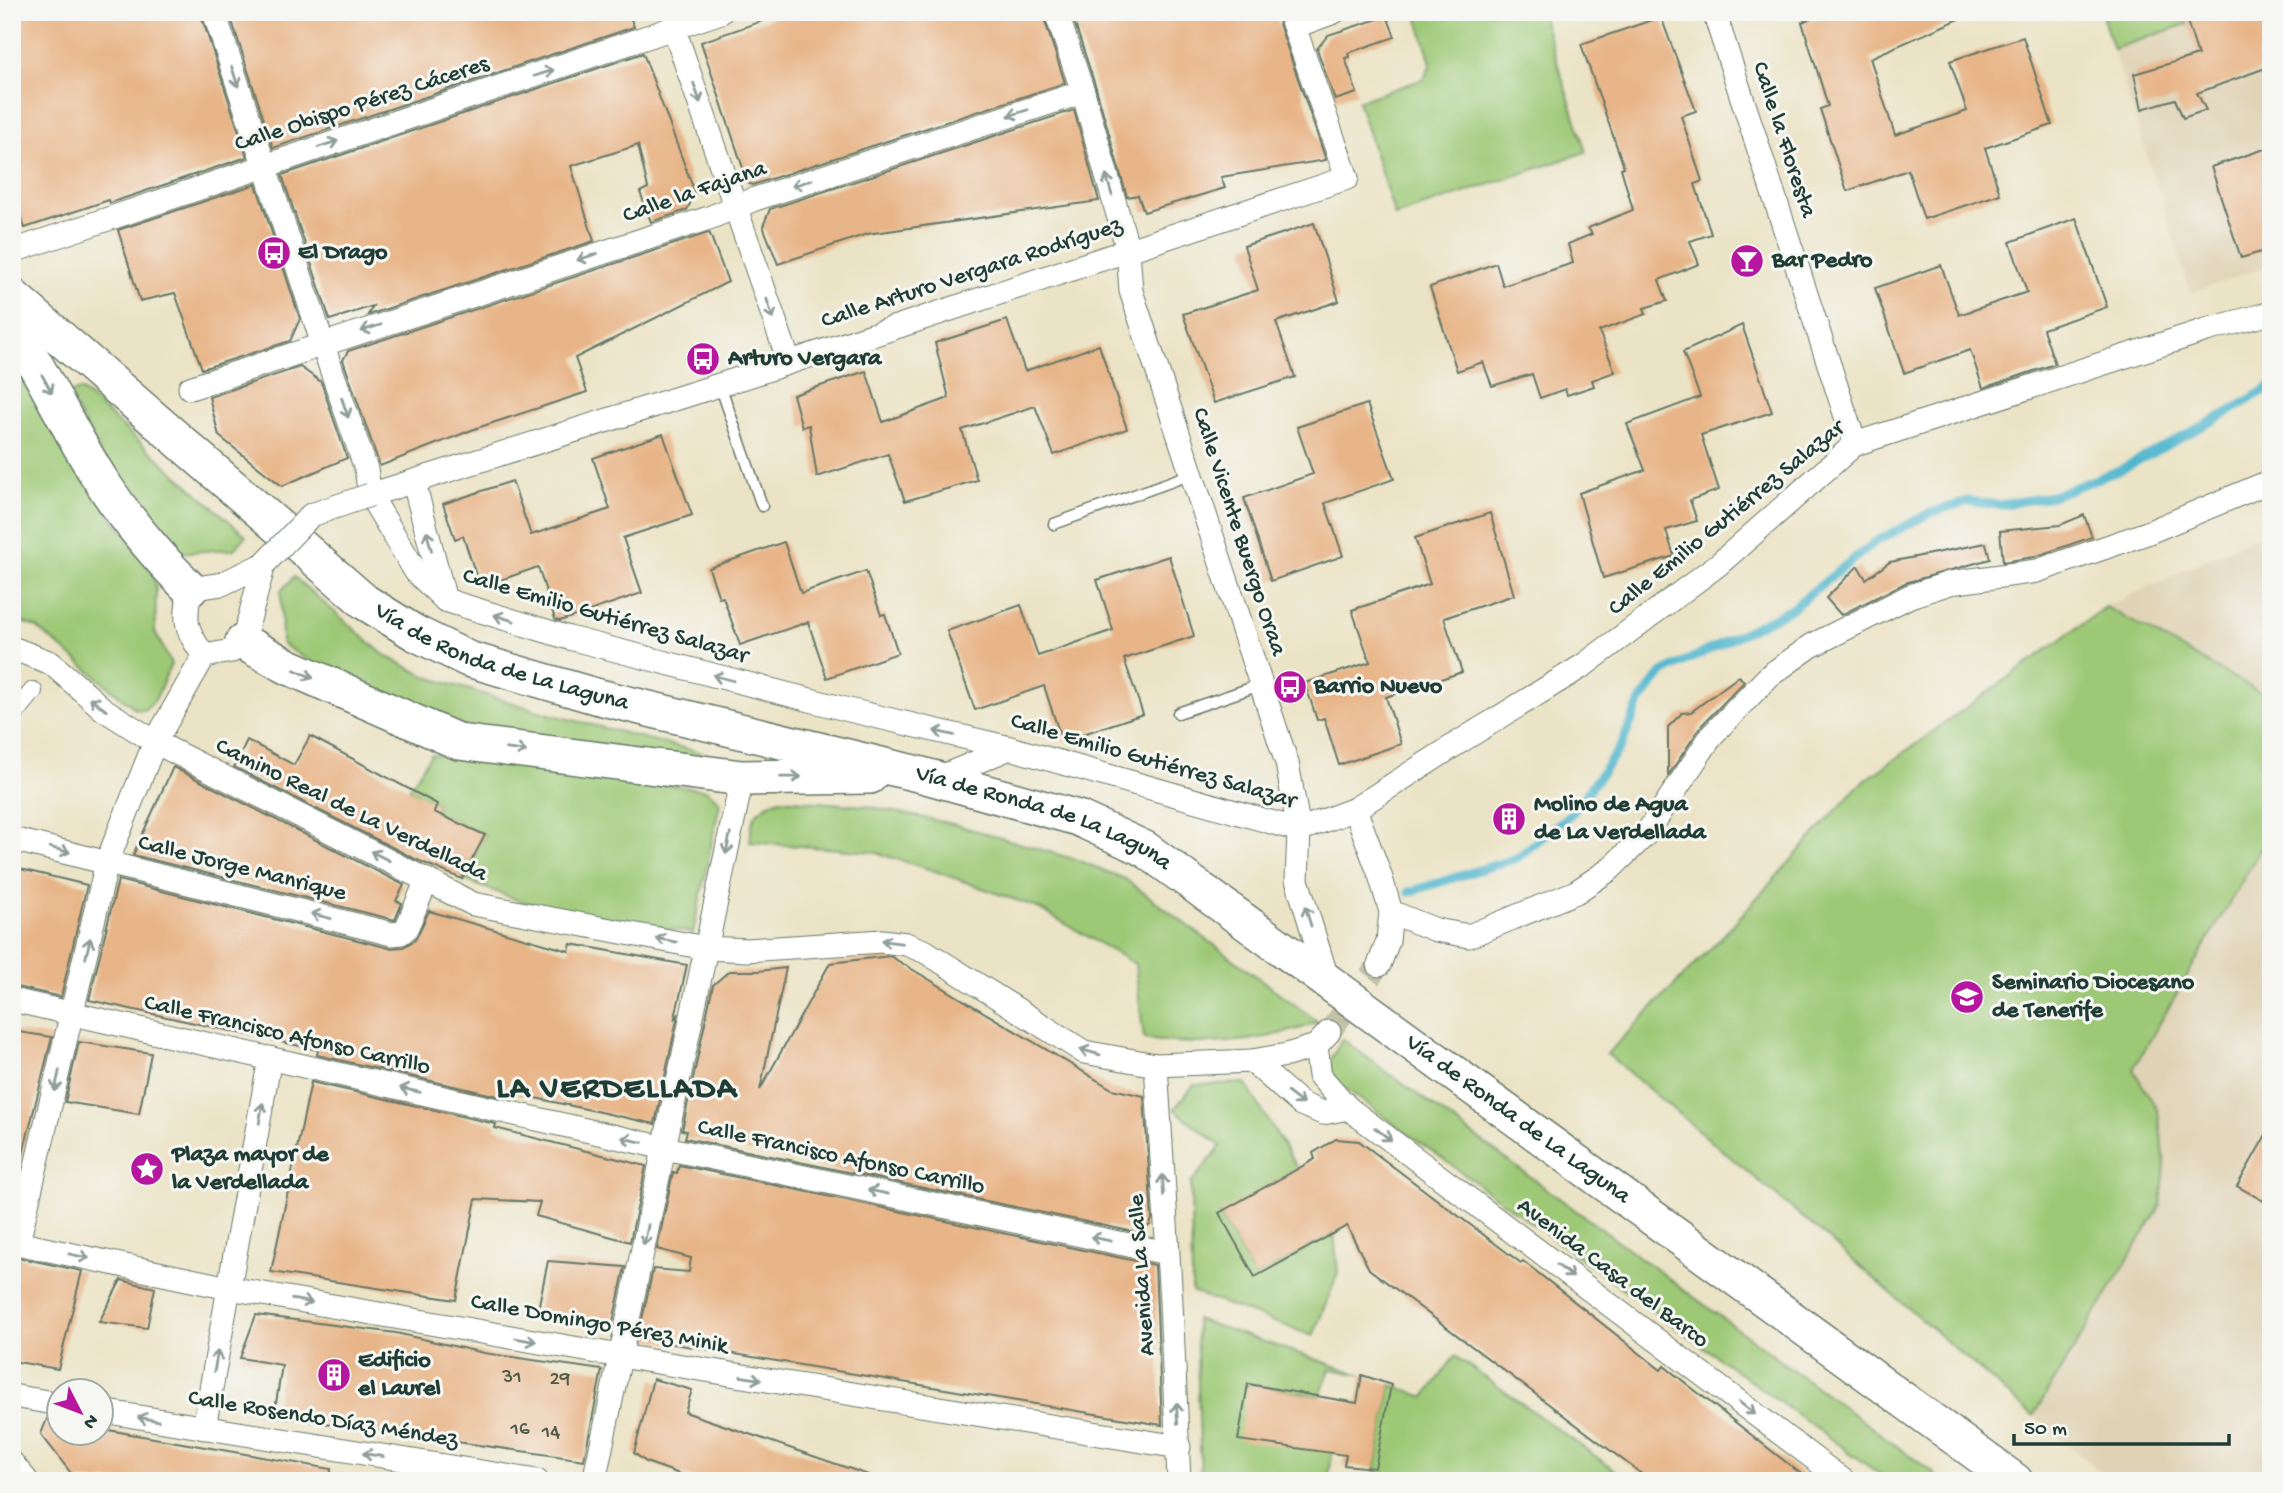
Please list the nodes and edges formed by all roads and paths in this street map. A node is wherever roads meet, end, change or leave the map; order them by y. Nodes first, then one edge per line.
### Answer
1 (214, 12) edge
2 (721, 12) edge
3 (1056, 12) edge
4 (1334, 12) edge
5 (1714, 12) edge
6 (1292, 19) edge
7 (674, 21) edge
8 (1083, 92) junction
9 (263, 165) junction
10 (736, 208) junction
11 (19, 249) dead end
12 (1128, 250) junction
13 (12, 296) edge
14 (2271, 313) edge
15 (12, 326) edge
16 (324, 343) junction
17 (789, 362) junction
18 (720, 385) junction
19 (190, 388) dead end
20 (1855, 444) junction
21 (1192, 474) junction
22 (2271, 481) edge
23 (414, 483) junction
24 (370, 495) junction
25 (762, 506) dead end
26 (1054, 524) dead end
27 (264, 564) junction
28 (190, 589) junction
29 (445, 600) junction
30 (243, 642) junction
31 (12, 648) edge
32 (204, 656) junction
33 (1260, 685) junction
34 (33, 691) dead end
35 (1178, 713) dead end
36 (12, 717) edge
37 (155, 742) junction
38 (1010, 748) junction
39 (929, 777) junction
40 (742, 778) junction
41 (1355, 809) junction
42 (1299, 830) junction
43 (12, 839) edge
44 (107, 862) junction
45 (427, 880) junction
46 (1391, 912) junction
47 (706, 948) junction
48 (1379, 965) tunnel mouth
49 (1328, 981) junction
50 (12, 1000) edge
51 (72, 1015) junction
52 (1323, 1039) joint
53 (270, 1058) junction
54 (1252, 1061) junction
55 (1156, 1065) junction
56 (1348, 1108) junction
57 (665, 1148) junction
58 (15, 1243) edge
59 (1167, 1253) junction
60 (229, 1288) junction
61 (620, 1356) junction
62 (12, 1396) edge
63 (46, 1402) edge
64 (116, 1413) edge
65 (204, 1429) junction
66 (1179, 1447) junction
67 (12, 1463) edge
68 (27, 1481) edge
69 (537, 1481) edge
70 (594, 1481) edge
71 (1178, 1481) edge
72 (1844, 1481) edge
73 (2015, 1481) edge

1 -> 9 street, Calle Emilio Gutiérrez Salazar
2 - 7 street, Calle Obispo Pérez Cáceres
3 - 8 street, Calle Vicente Buergo Oraa
4 - 6 street
5 - 20 street, Calle la Floresta
6 - 12 street, Calle Arturo Vergara Rodríguez
9 -> 7 street, Calle Obispo Pérez Cáceres
7 -> 10 street
8 -> 10 street, Calle la Fajana
12 -> 8 street, Calle Vicente Buergo Oraa
9 - 11 street, Calle Obispo Pérez Cáceres
9 - 16 street, Calle Emilio Gutiérrez Salazar
10 -> 16 street, Calle la Fajana
10 -> 17 street
12 - 17 street, Calle Arturo Vergara Rodríguez
12 - 21 street, Calle Vicente Buergo Oraa
13 - 39 main road, Vía de Ronda de La Laguna
14 - 20 street, Calle Emilio Gutiérrez Salazar
15 -> 28 main road
16 - 19 street, Calle la Fajana
16 -> 24 street, Calle Emilio Gutiérrez Salazar
17 - 18 street, Calle Arturo Vergara Rodríguez
18 - 23 street, Calle Arturo Vergara Rodríguez
18 - 25 lane
20 - 41 street, Calle Emilio Gutiérrez Salazar
21 - 26 lane
21 - 33 street, Calle Vicente Buergo Oraa
22 - 46 street
23 - 24 street, Calle Arturo Vergara Rodríguez
29 -> 23 street
24 - 27 street, Calle Arturo Vergara Rodríguez, bridge
24 - 29 street, Calle Emilio Gutiérrez Salazar
27 - 28 street
27 - 30 street
28 - 32 street
38 -> 29 street, Calle Emilio Gutiérrez Salazar
30 - 32 street
30 -> 40 main road
37 -> 31 street, Camino Real de La Verdellada
32 - 37 street
33 - 35 lane
33 - 42 street, Calle Vicente Buergo Oraa
34 - 36 street
37 - 44 street
45 -> 37 street, Camino Real de La Verdellada
38 - 39 street
38 - 42 street, Calle Emilio Gutiérrez Salazar
40 -> 39 main road
39 - 49 main road, Vía de Ronda de La Laguna
40 -> 47 street
41 - 42 street, Calle Emilio Gutiérrez Salazar
41 - 46 street
49 -> 42 street, Calle Vicente Buergo Oraa
43 -> 44 street, Calle Jorge Manrique
45 -> 44 street, Calle Jorge Manrique
51 -> 44 street
47 -> 45 street, Camino Real de La Verdellada
46 - 48 street
55 -> 47 street, Camino Real de La Verdellada
47 - 57 street
49 - 73 main road, Vía de Ronda de La Laguna
50 - 51 street, Calle Francisco Afonso Carrillo
51 - 53 street, Calle Francisco Afonso Carrillo
51 -> 58 street
52 - 54 street, Camino Real de La Verdellada
52 - 56 street, Avenida Casa del Barco
57 -> 53 street, Calle Francisco Afonso Carrillo
60 -> 53 street
54 - 55 street, Camino Real de La Verdellada
54 -> 56 street
59 -> 55 street, Avenida La Salle
56 -> 72 street, Avenida Casa del Barco
59 -> 57 street, Calle Francisco Afonso Carrillo
57 -> 61 street
58 -> 60 street, Calle Domingo Pérez Minik
66 -> 59 street, Avenida La Salle
60 -> 61 street, Calle Domingo Pérez Minik
65 -> 60 street
61 -> 66 street, Calle Domingo Pérez Minik
61 - 70 street
62 - 63 street
65 -> 64 street, Calle Rosendo Díaz Méndez
69 -> 65 street, Calle Rosendo Díaz Méndez
66 - 71 street, Avenida La Salle
67 - 68 street

